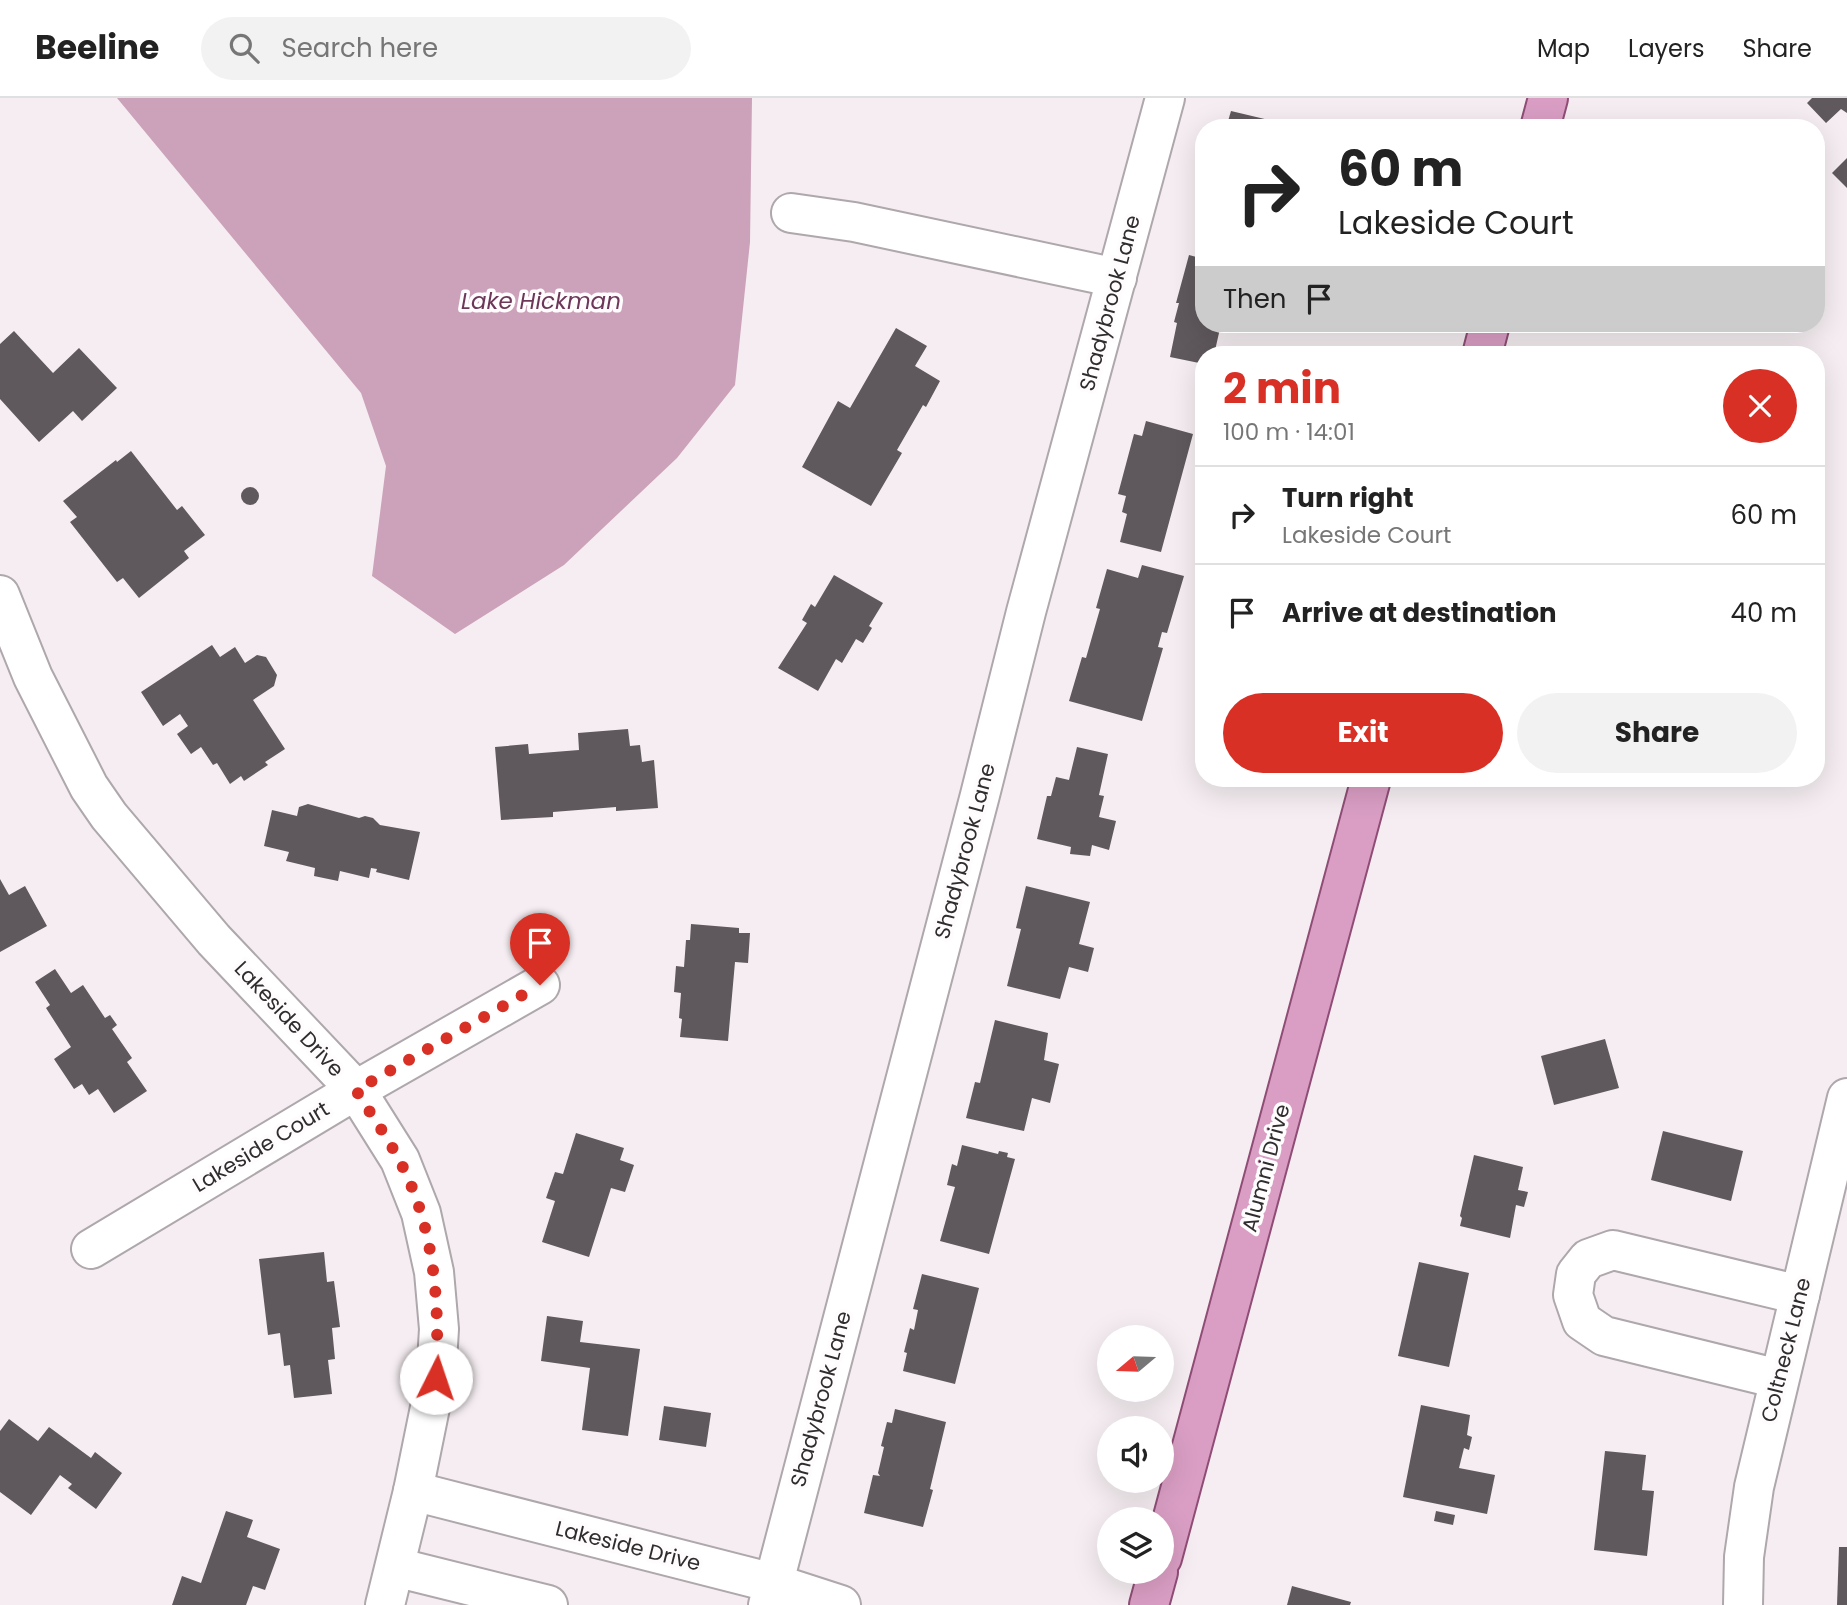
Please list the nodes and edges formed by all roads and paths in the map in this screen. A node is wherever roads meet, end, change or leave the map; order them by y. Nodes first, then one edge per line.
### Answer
1 (1166, 98) edge
2 (1548, 98) edge
3 (1543, 119) edge
4 (791, 213) dead end
5 (1117, 278) junction
6 (0, 595) edge
7 (1369, 787) edge
8 (540, 985) dead end
9 (356, 1090) junction
10 (1847, 1098) edge
11 (92, 1249) dead end
12 (1800, 1295) junction
13 (1779, 1379) junction
14 (413, 1491) junction
15 (1174, 1513) edge
16 (395, 1567) junction
17 (1155, 1584) edge
18 (770, 1594) edge
19 (385, 1605) edge
20 (548, 1605) edge
21 (841, 1605) edge
22 (1149, 1605) edge
23 (1743, 1605) edge

1 - 5 street, Shadybrook Lane
2 - 3 main road
4 - 5 street
5 - 18 street, Shadybrook Lane
6 - 9 street, Lakeside Drive
7 - 15 main road, Alumni Drive
8 - 9 street, Lakeside Court
9 - 11 street, Lakeside Court
9 - 14 street, Lakeside Drive
10 - 12 street, Coltneck Lane
12 - 13 street, Coltneck Lane
12 - 13 street
13 - 23 street, Coltneck Lane
14 - 16 street, Lakeside Drive
14 - 18 street, Lakeside Drive
16 - 19 street, Lakeside Drive
16 - 20 street
17 - 22 main road
18 - 21 street, Lakeside Drive

